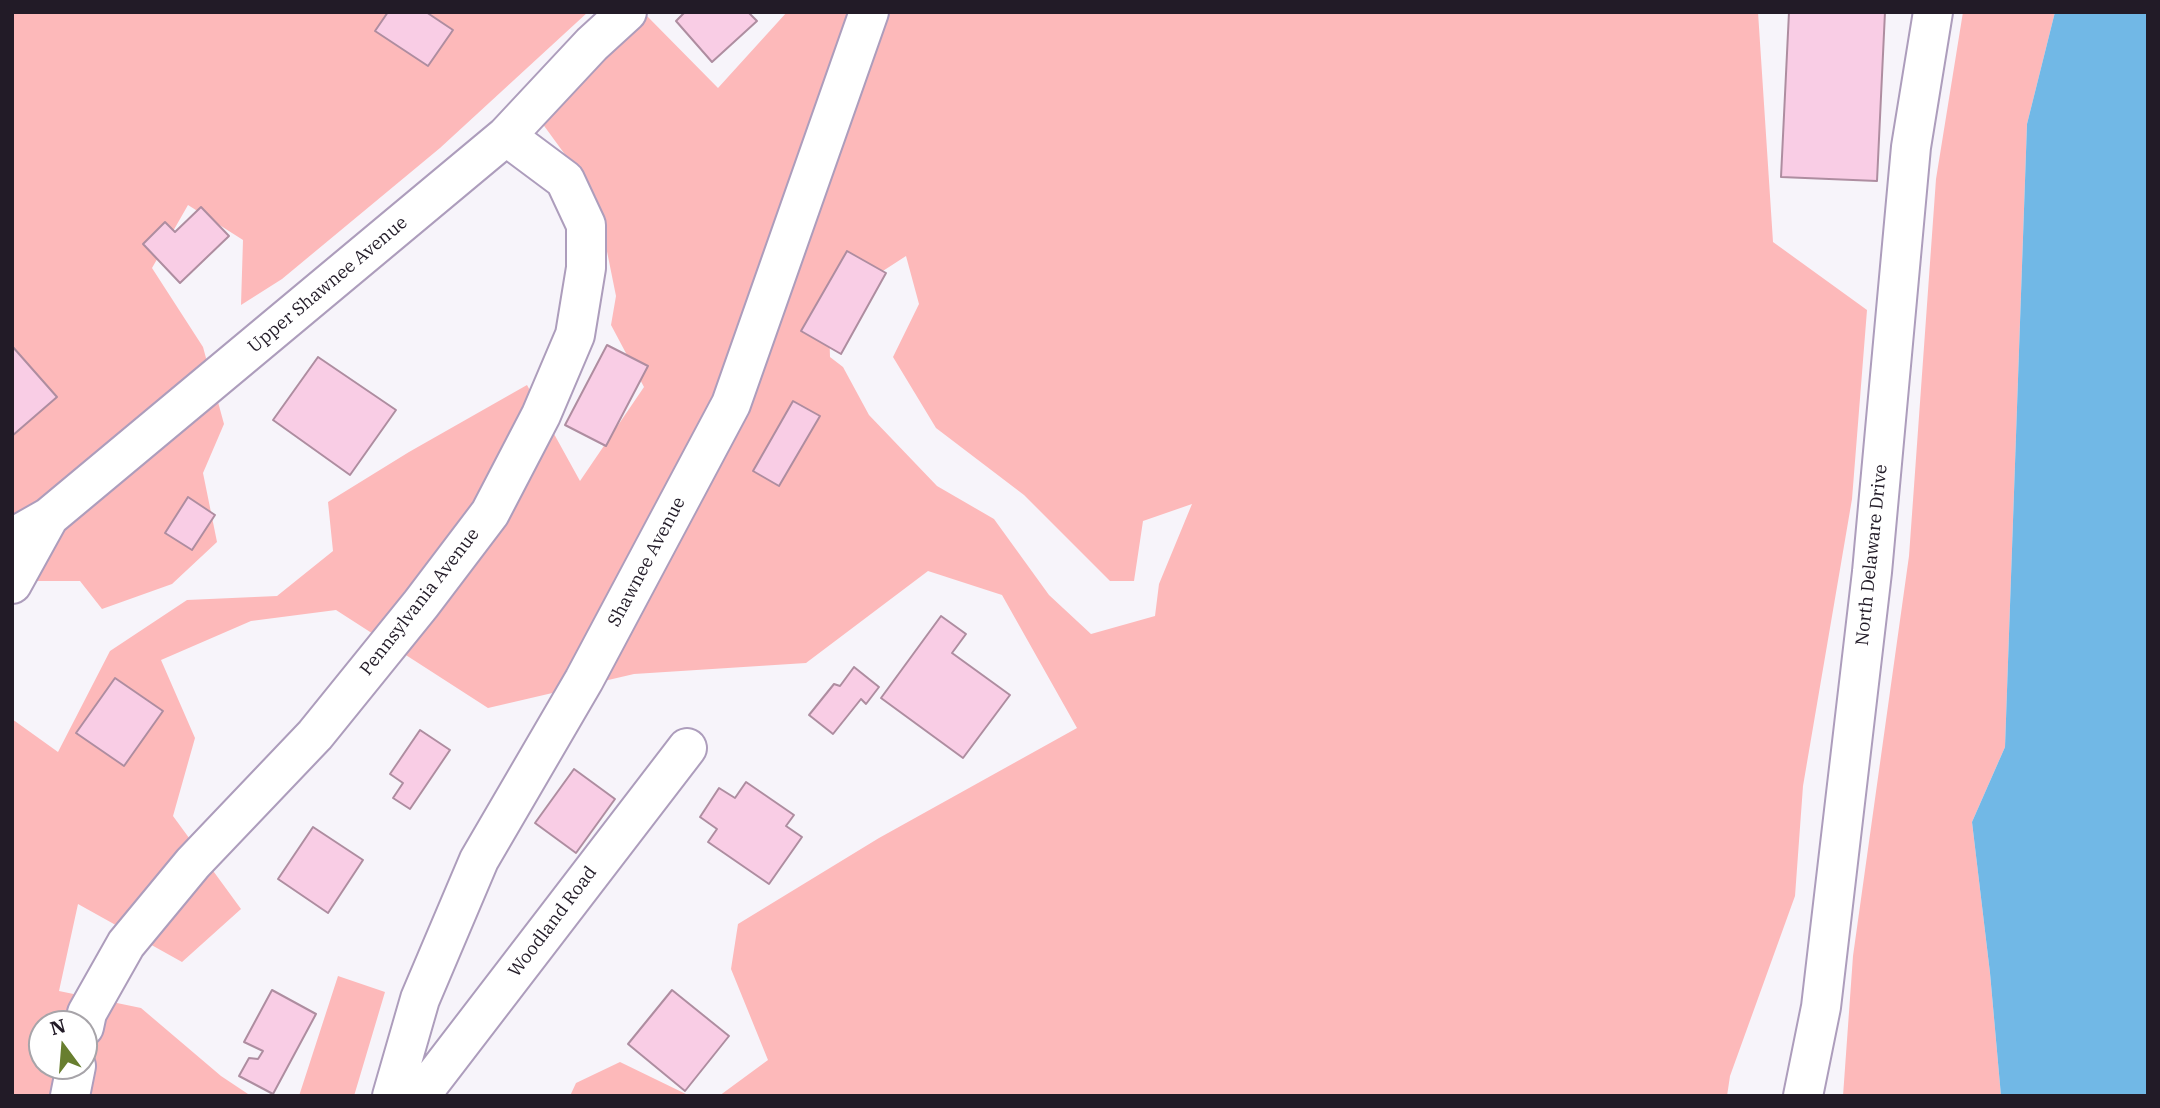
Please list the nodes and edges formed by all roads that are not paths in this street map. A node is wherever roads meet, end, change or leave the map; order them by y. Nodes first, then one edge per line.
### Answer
1 (627, 12) edge
2 (869, 12) edge
3 (1933, 12) edge
4 (506, 135) junction
5 (49, 517) junction
6 (12, 538) edge
7 (12, 584) edge
8 (687, 748) dead end
9 (89, 1010) edge
10 (392, 1096) edge
11 (420, 1096) edge
12 (1803, 1096) edge

1 - 4 street, Upper Shawnee Avenue
2 - 10 street, Shawnee Avenue
3 - 12 street, North Delaware Drive
4 - 5 street, Upper Shawnee Avenue
4 - 9 street, Pennsylvania Avenue
5 - 6 street, Upper Shawnee Avenue
5 - 7 street
8 - 11 street, Woodland Road

